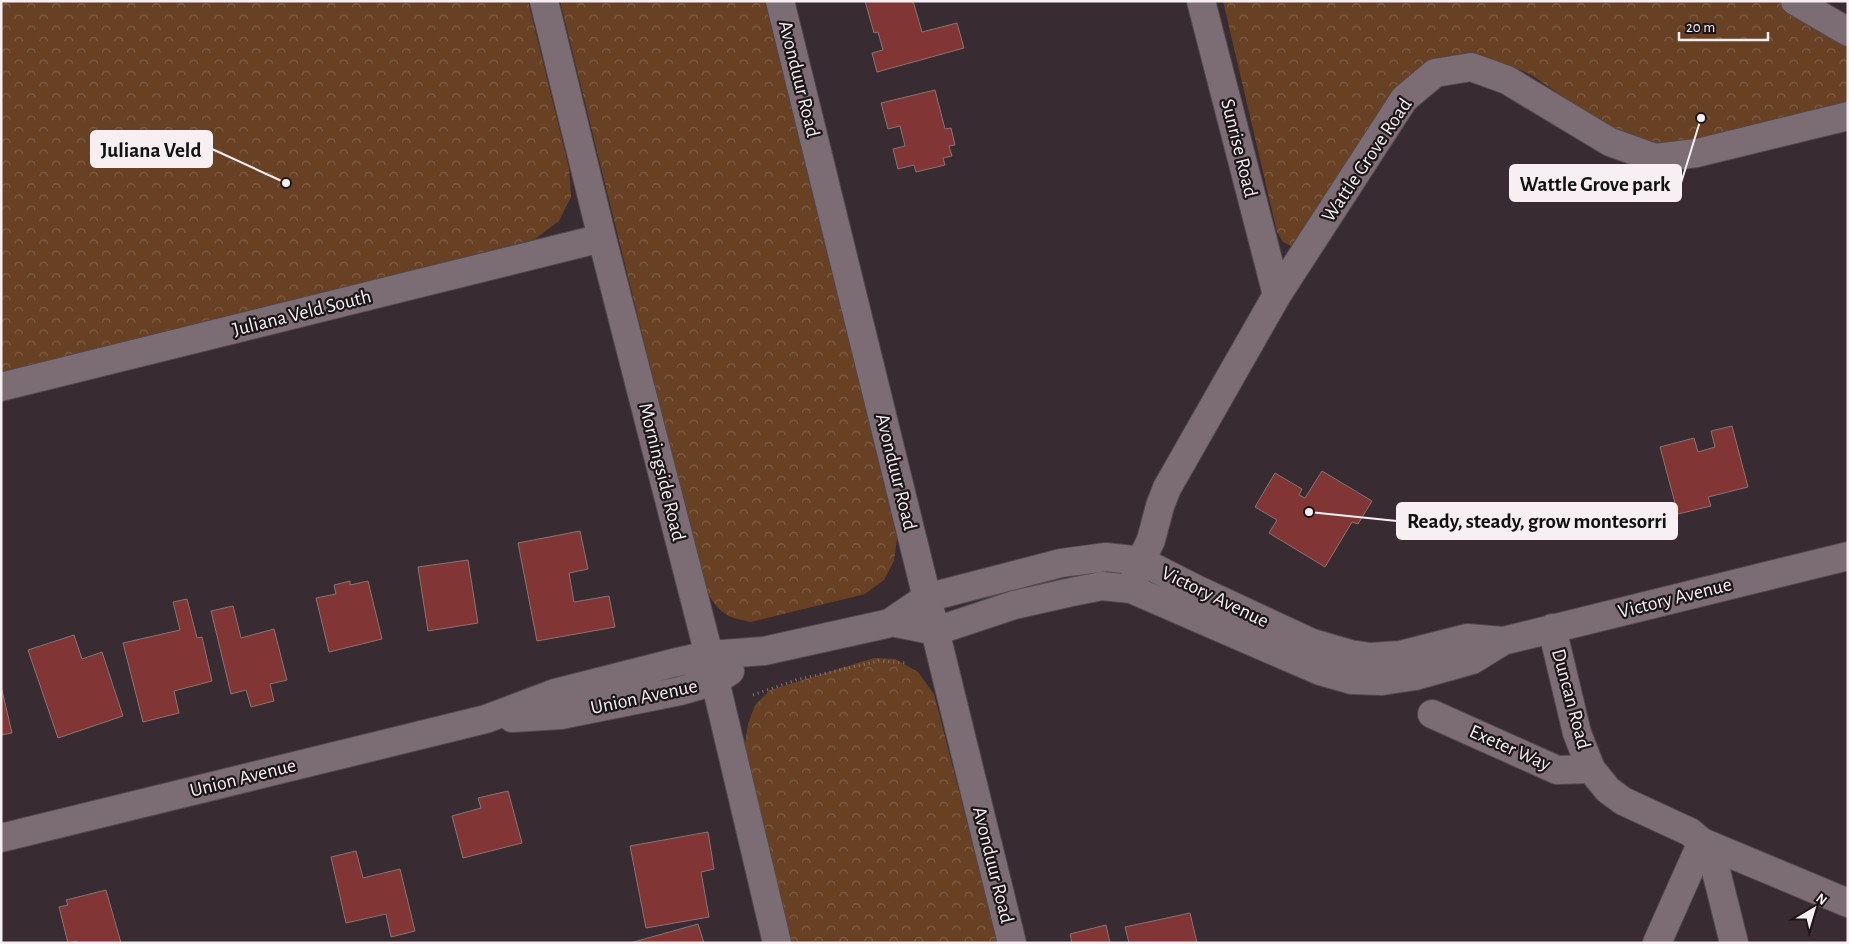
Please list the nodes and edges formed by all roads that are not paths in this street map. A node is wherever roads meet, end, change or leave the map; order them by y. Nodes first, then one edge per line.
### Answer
1 (544, 1) edge
2 (780, 1) edge
3 (1201, 1) edge
4 (1795, 1) edge
5 (1848, 32) edge
6 (1848, 116) edge
7 (602, 238) junction
8 (1277, 295) junction
9 (1, 388) edge
10 (1848, 556) edge
11 (1141, 561) junction
12 (1131, 589) junction
13 (926, 598) junction
14 (891, 622) junction
15 (1552, 628) junction
16 (936, 631) junction
17 (1503, 641) junction
18 (764, 651) junction
19 (708, 655) junction
20 (715, 681) junction
21 (1432, 714) dead end
22 (486, 720) junction
23 (1591, 769) junction
24 (1, 838) edge
25 (1702, 842) junction
26 (1848, 903) edge
27 (777, 943) edge
28 (1012, 943) edge
29 (1657, 943) edge
30 (1734, 943) edge

1 - 7 street, Morningside Road
2 - 13 street, Avonduur Road
3 - 8 street, Sunrise Road
4 - 5 street
6 - 8 street, Wattle Grove Road
7 - 9 street, Juliana Veld South
7 - 19 street, Morningside Road
8 - 11 street, Wattle Grove Road
10 - 15 street, Victory Avenue
11 - 12 street, Wattle Grove Road
11 - 13 street, Victory Avenue
11 - 17 street, Victory Avenue
12 - 16 street, Victory Avenue
12 - 17 street, Victory Avenue
13 - 14 street, Union Avenue
13 - 16 street, Avonduur Road
14 - 16 street, Union Avenue
14 - 18 street, Union Avenue
15 - 17 street, Victory Avenue
15 - 23 street, Duncan Road
16 - 28 street, Avonduur Road
18 - 19 street, Union Avenue
18 - 20 street, Union Avenue
19 - 20 street, Morningside Road
19 - 22 street, Union Avenue
20 - 22 street, Union Avenue
20 - 27 street, Morningside Road
21 - 23 street, Exeter Way
22 - 24 street, Union Avenue
23 - 25 street, Duncan Road
25 - 26 street
25 - 29 street
25 - 30 street, Duncan Road

